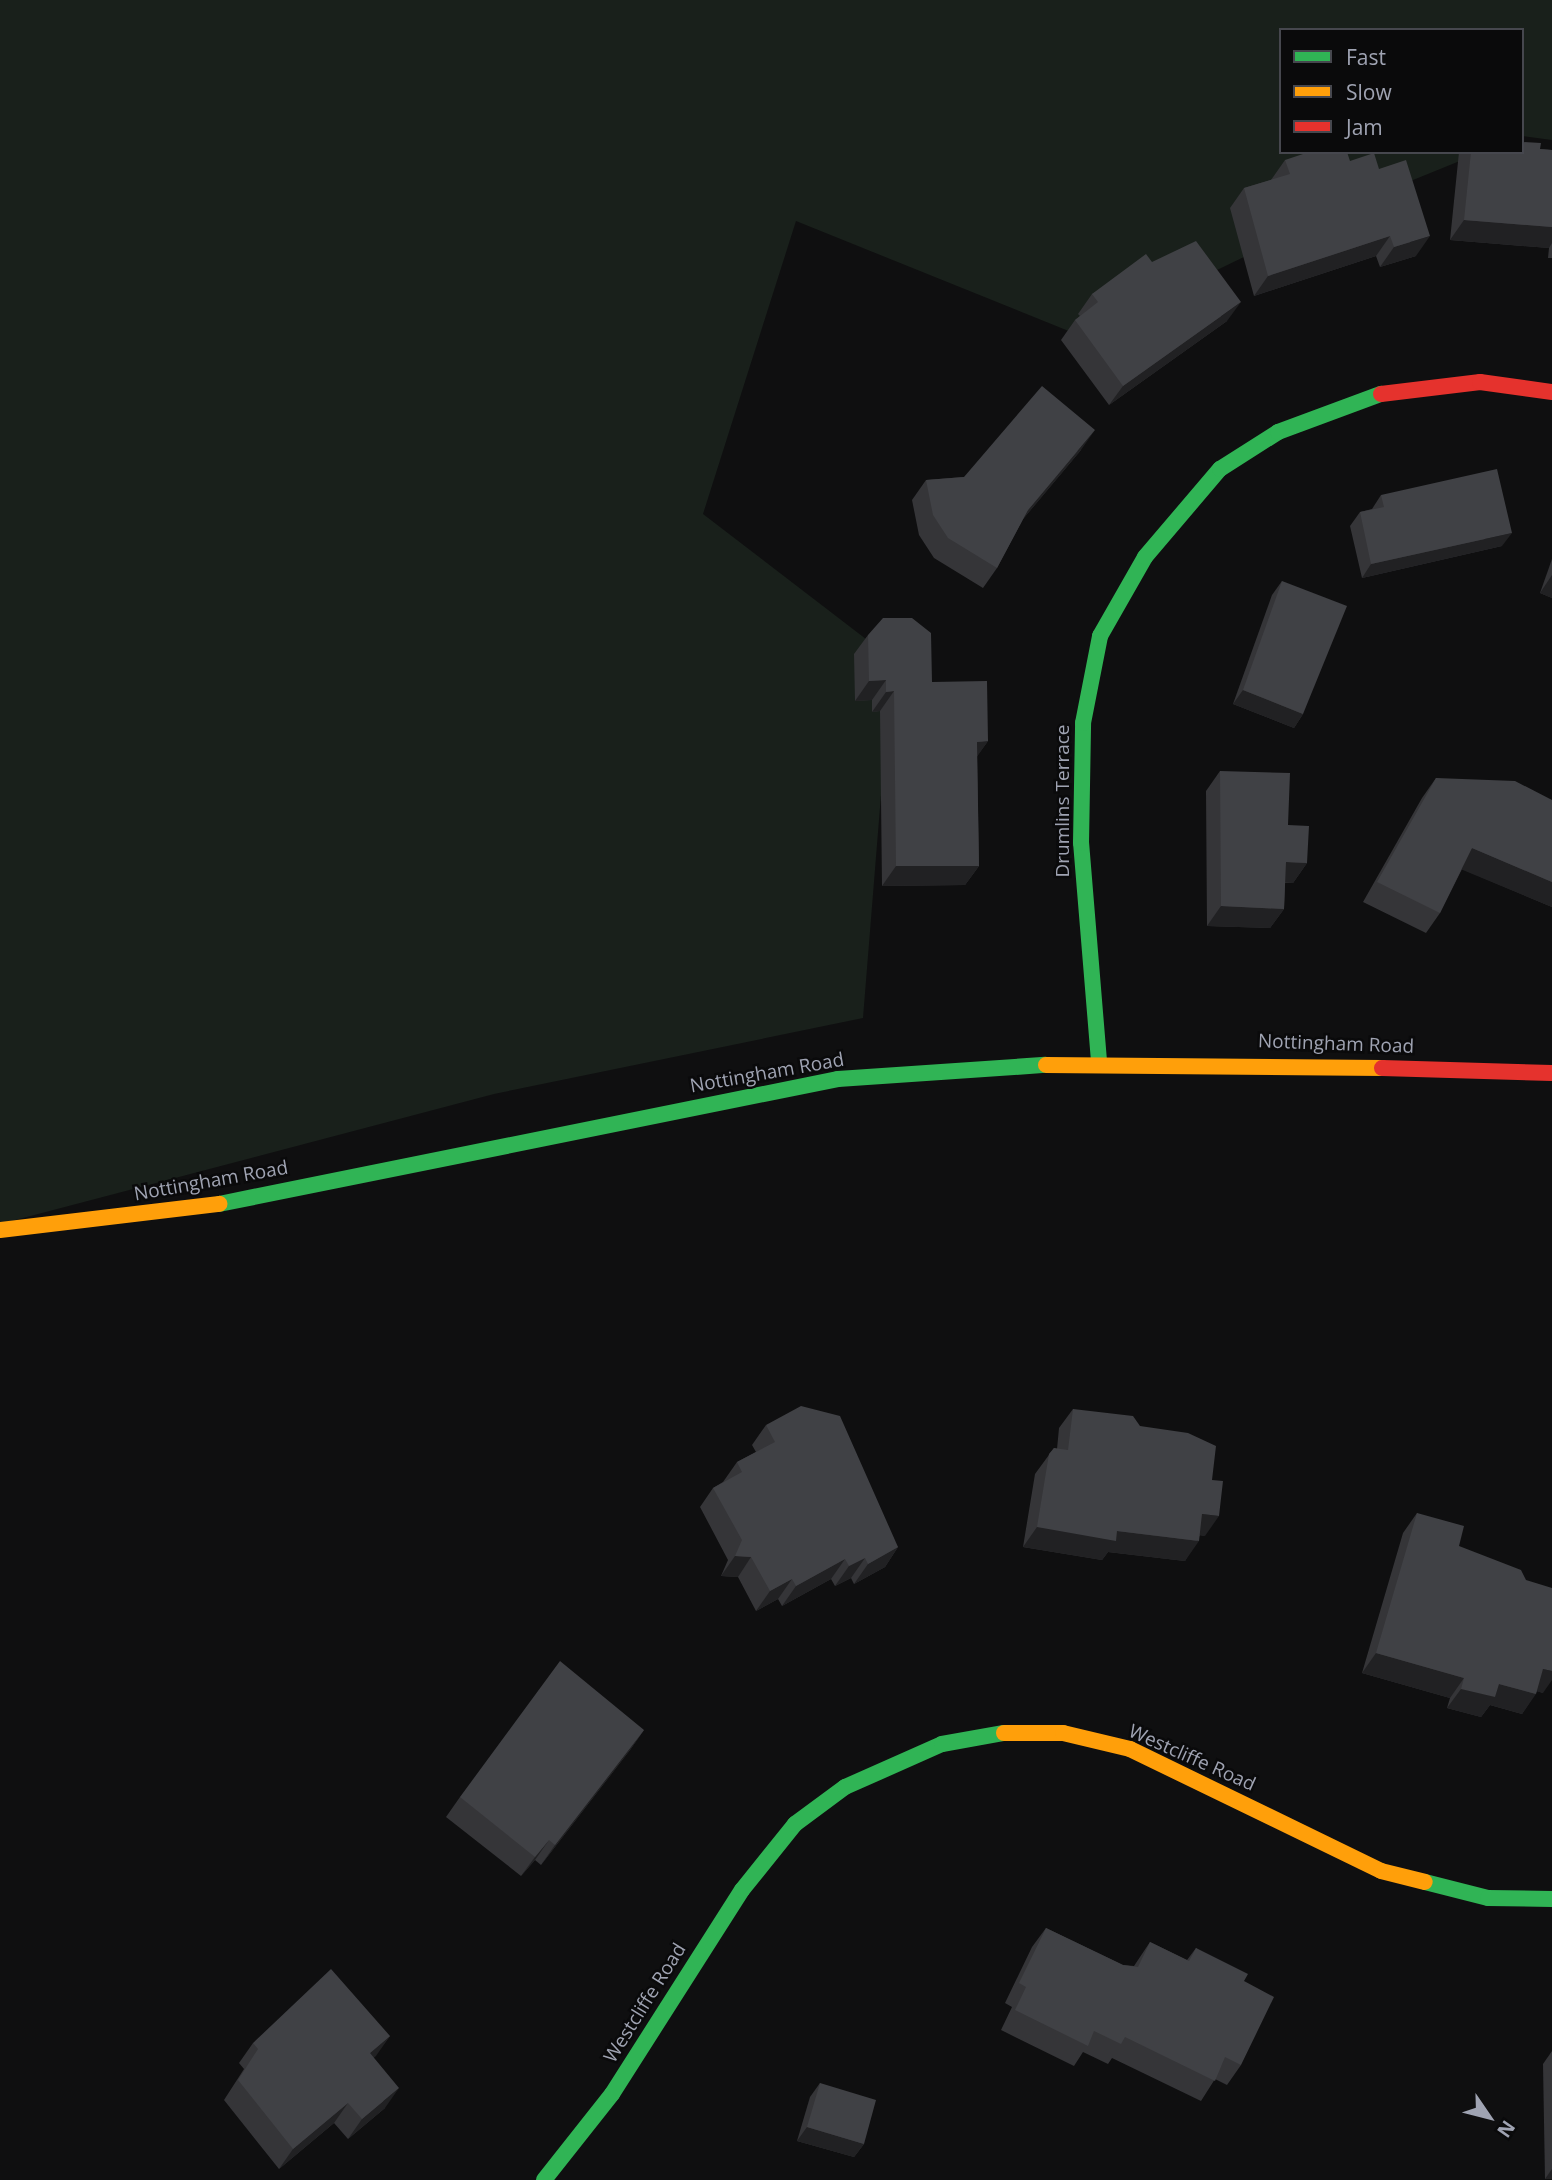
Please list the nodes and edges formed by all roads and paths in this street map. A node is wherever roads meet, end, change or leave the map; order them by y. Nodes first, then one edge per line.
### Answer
1 (1552, 392) edge
2 (1099, 1061) junction
3 (1552, 1073) edge
4 (0, 1230) edge
5 (1552, 1899) edge
6 (544, 2180) edge

1 - 2 street, Drumlins Terrace
2 - 3 street, Nottingham Road
2 - 4 street, Nottingham Road
5 - 6 street, Westcliffe Road

